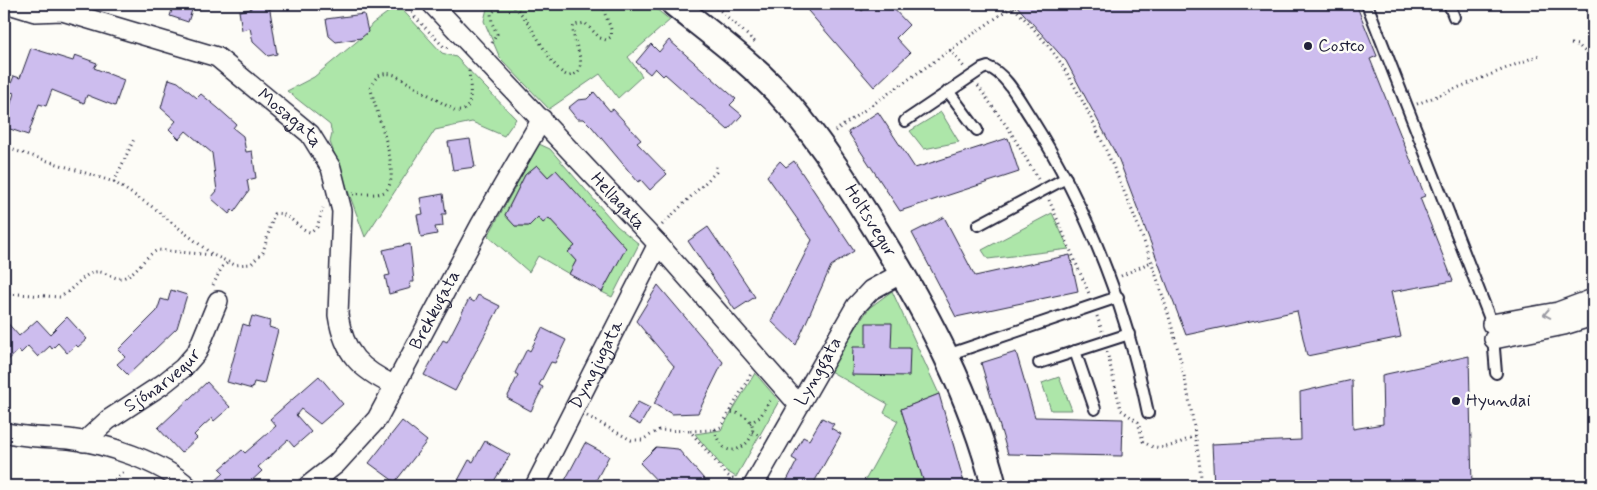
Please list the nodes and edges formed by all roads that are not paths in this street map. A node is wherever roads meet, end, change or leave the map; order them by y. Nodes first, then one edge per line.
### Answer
1 (9, 4) edge
2 (432, 4) edge
3 (674, 4) edge
4 (1367, 4) edge
5 (1449, 4) edge
6 (1454, 17) dead end
7 (948, 92) junction
8 (542, 119) junction
9 (905, 121) dead end
10 (977, 130) dead end
11 (1066, 178) junction
12 (978, 225) dead end
13 (655, 240) junction
14 (902, 273) junction
15 (1118, 297) junction
16 (1593, 300) edge
17 (218, 301) road end
18 (1593, 316) edge
19 (1493, 332) junction
20 (1129, 334) junction
21 (1076, 351) junction
22 (947, 355) junction
23 (1039, 363) dead end
24 (1496, 373) dead end
25 (395, 386) junction
26 (793, 398) junction
27 (1095, 409) dead end
28 (1148, 413) dead end
29 (5, 435) edge
30 (84, 442) junction
31 (747, 481) edge
32 (186, 486) edge
33 (308, 486) edge
34 (535, 486) edge
35 (994, 486) edge

1 - 25 street, Mosagata
2 - 8 street, Hellagata
3 - 14 street, Holtsvegur
4 - 19 lane
5 - 6 lane
7 - 9 lane
7 - 10 lane
7 - 11 lane
8 - 13 street, Hellagata
8 - 25 street, Brekkugata
11 - 12 lane
11 - 15 lane
13 - 26 street, Hellagata
13 - 34 street, Dyngjugata
14 - 22 street, Holtsvegur
14 - 26 street, Lynggata
15 - 20 lane
15 - 22 lane
16 -> 19 street
17 - 30 street, Sjónarvegur
18 - 19 street
19 - 24 lane
20 - 21 lane
20 - 28 lane
21 - 23 lane
21 - 27 lane
22 - 35 street, Holtsvegur
25 - 33 street, Brekkugata
26 - 31 street, Lynggata
29 - 30 street
30 - 32 street

